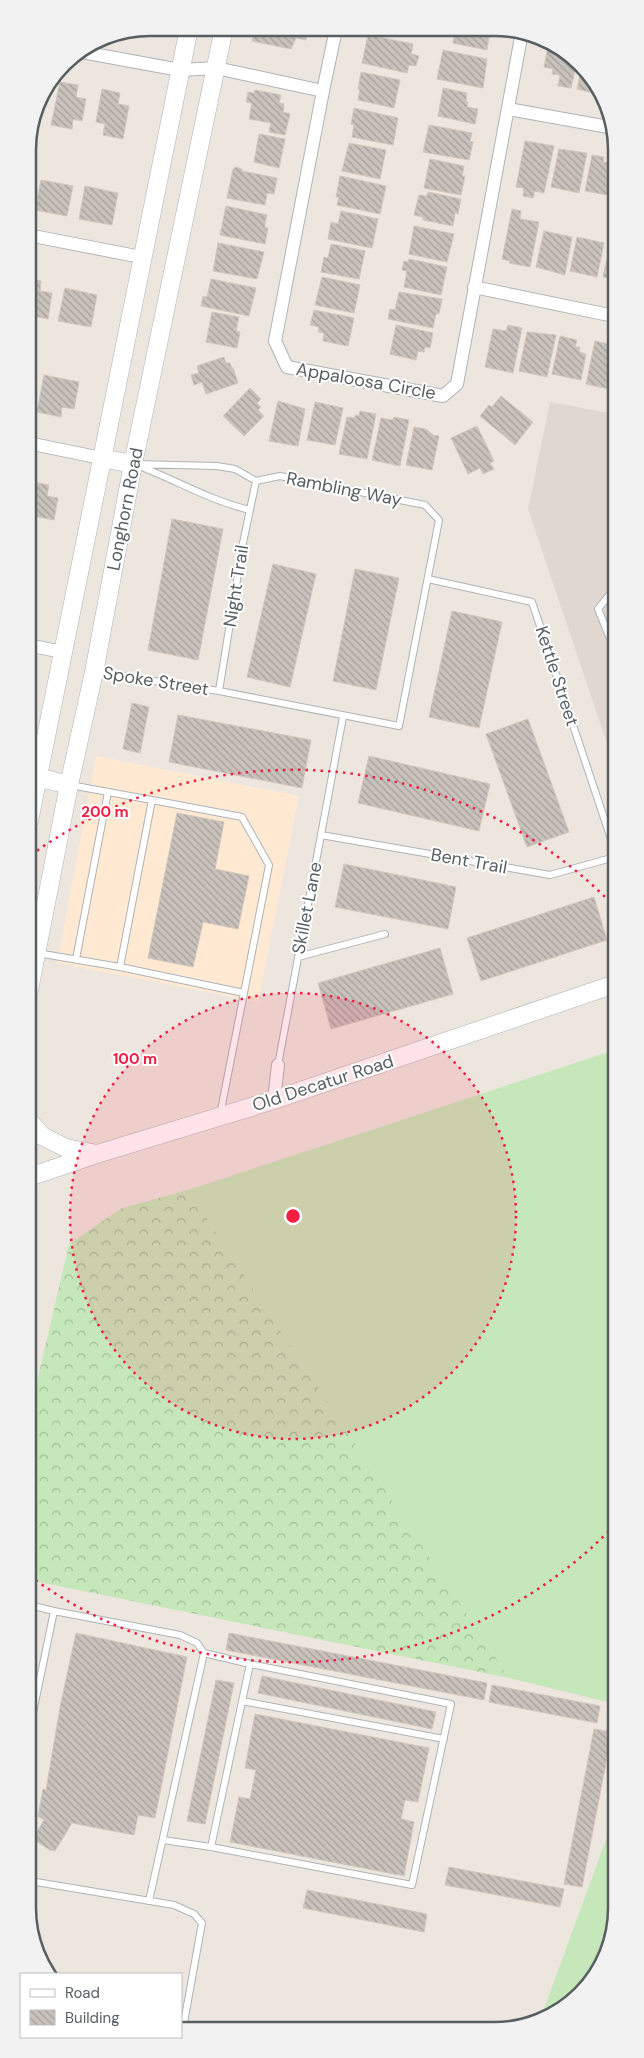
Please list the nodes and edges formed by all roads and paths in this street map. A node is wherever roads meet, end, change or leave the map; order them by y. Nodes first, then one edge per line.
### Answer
1 (187, 36) edge
2 (222, 36) edge
3 (335, 36) edge
4 (521, 39) edge
5 (91, 54) edge
6 (216, 68) junction
7 (180, 70) junction
8 (323, 91) junction
9 (508, 109) junction
10 (606, 126) edge
11 (36, 237) edge
12 (141, 257) junction
13 (474, 287) junction
14 (608, 315) edge
15 (36, 445) edge
16 (101, 458) junction
17 (133, 464) junction
18 (256, 481) junction
19 (250, 510) junction
20 (428, 580) junction
21 (608, 597) edge
22 (608, 634) edge
23 (36, 647) edge
24 (62, 652) junction
25 (94, 672) junction
26 (219, 691) junction
27 (343, 717) junction
28 (36, 772) edge
29 (69, 785) junction
30 (36, 786) edge
31 (108, 792) junction
32 (152, 800) junction
33 (608, 830) edge
34 (321, 835) junction
35 (608, 859) edge
36 (385, 934) dead end
37 (36, 952) joint
38 (298, 957) junction
39 (76, 959) junction
40 (120, 967) junction
41 (608, 986) edge
42 (244, 993) junction
43 (278, 1064) joint
44 (274, 1100) junction
45 (220, 1116) junction
46 (36, 1129) edge
47 (97, 1154) junction
48 (36, 1175) edge
49 (36, 1606) edge
50 (54, 1611) junction
51 (204, 1653) junction
52 (250, 1664) junction
53 (36, 1698) edge
54 (242, 1701) junction
55 (444, 1739) junction
56 (163, 1840) junction
57 (211, 1847) junction
58 (36, 1882) edge
59 (149, 1901) junction
60 (184, 2022) edge

1 - 7 main road, Longhorn Road
2 - 6 main road, Longhorn Road
3 - 8 street
4 - 9 street, Appaloosa Circle
5 - 7 street
6 - 7 street
6 - 8 street
6 - 17 main road, Longhorn Road
7 - 12 main road, Longhorn Road
8 - 13 street, Appaloosa Circle
9 - 10 street
9 - 13 street, Appaloosa Circle
11 - 12 street
12 - 16 main road, Longhorn Road
13 - 14 street
15 - 16 street
16 - 17 main road
16 - 24 main road, Longhorn Road
17 - 18 lane
17 - 19 lane
17 - 25 main road, Longhorn Road
18 - 19 lane, Night Trail
18 - 20 lane, Rambling Way
19 - 26 lane, Night Trail
20 - 27 lane, Rambling Way
20 - 33 lane, Kettle Street
21 - 22 lane
23 - 24 street
24 - 28 main road, Longhorn Road
25 - 26 lane, Spoke Street
25 - 29 main road, Longhorn Road
26 - 27 lane, Spoke Street
27 - 34 lane, Skillet Lane
29 - 30 main road
29 - 31 lane
29 - 37 main road, Longhorn Road
31 - 32 lane
31 - 39 lane
32 - 40 lane
32 - 42 lane
34 - 35 lane, Bent Trail
34 - 38 lane, Skillet Lane
36 - 38 lane
37 - 39 lane
38 - 43 lane, Skillet Lane
39 - 40 lane
40 - 42 lane
41 - 44 main road, Old Decatur Road
42 - 45 lane
43 - 44 street, Skillet Lane
44 - 45 main road, Old Decatur Road
45 - 47 main road, Old Decatur Road
46 - 47 main road
47 - 48 main road, Old Decatur Road
49 - 50 lane
50 - 51 lane
50 - 53 lane
51 - 52 lane
51 - 56 lane
52 - 54 lane
52 - 55 lane
54 - 55 lane
54 - 57 lane
55 - 57 lane
56 - 57 lane
56 - 59 lane
58 - 59 lane
59 - 60 lane

